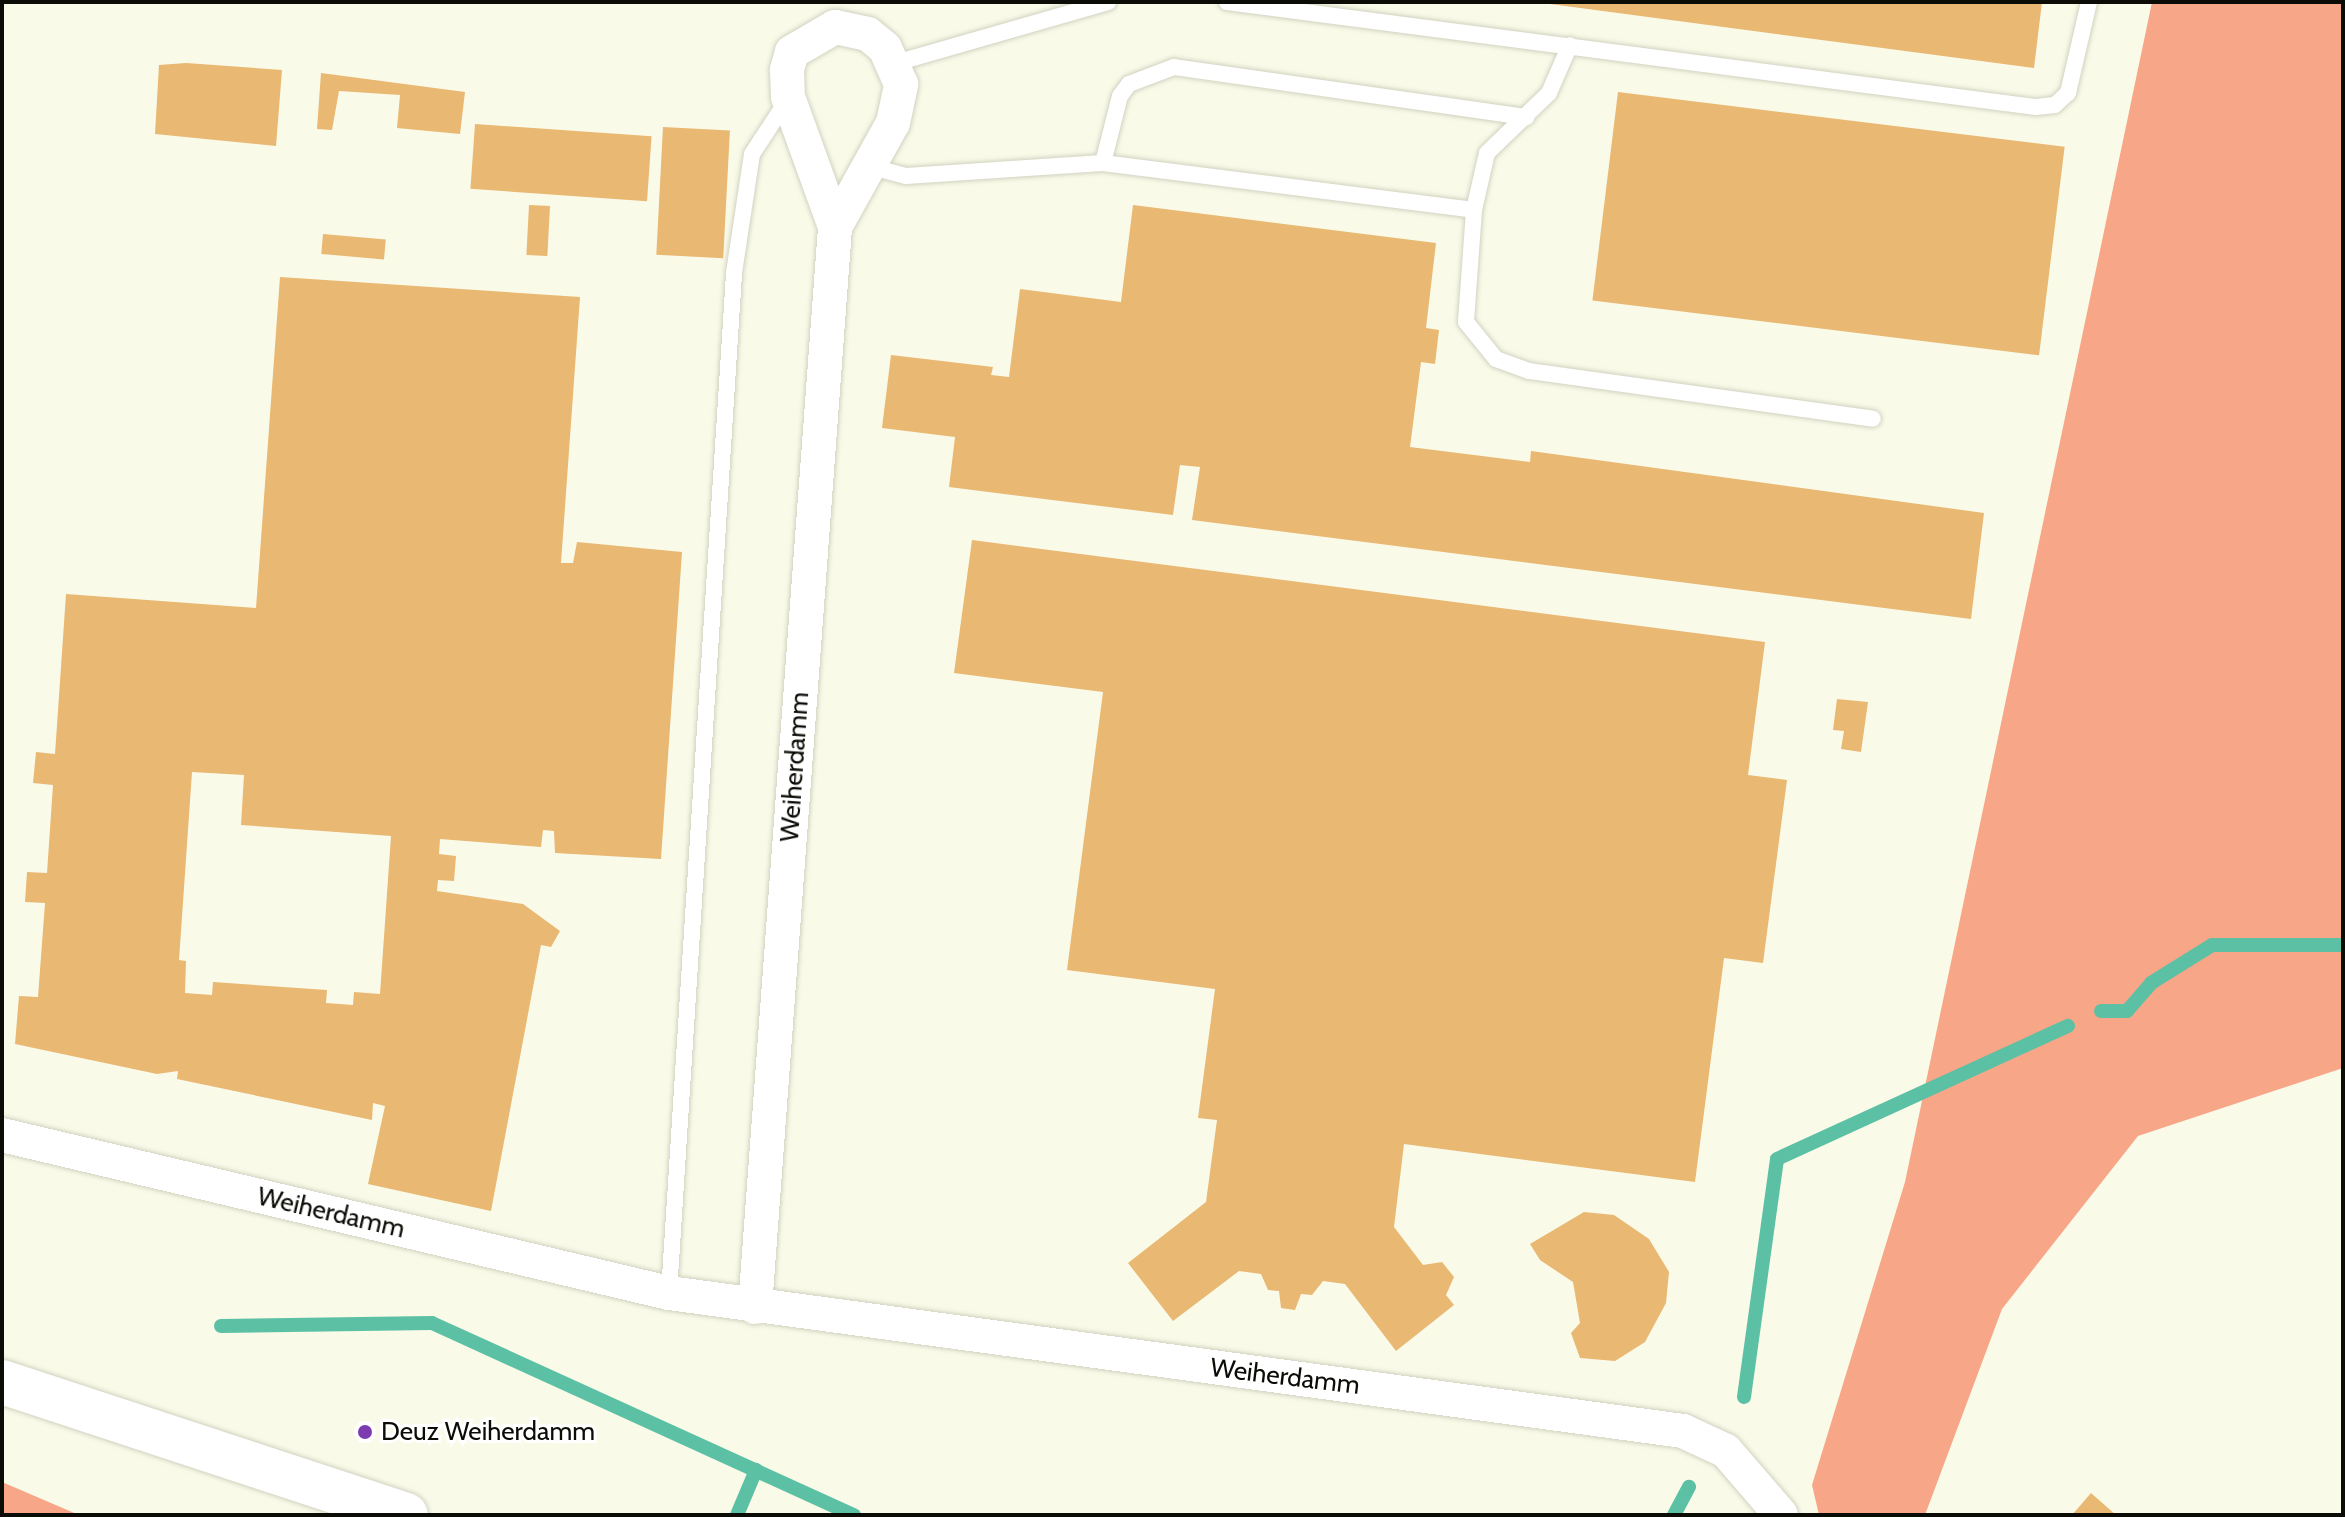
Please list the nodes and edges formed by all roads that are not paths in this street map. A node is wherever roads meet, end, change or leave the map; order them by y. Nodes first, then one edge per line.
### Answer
1 (1108, 2) edge
2 (1227, 2) edge
3 (2089, 2) edge
4 (1059, 8) edge
5 (1570, 45) junction
6 (892, 64) junction
7 (788, 97) junction
8 (1526, 117) junction
9 (1103, 163) junction
10 (872, 167) junction
11 (1474, 210) junction
12 (835, 227) junction
13 (1873, 419) dead end
14 (2, 1135) edge
15 (669, 1293) junction
16 (755, 1307) junction
17 (2, 1382) edge
18 (406, 1515) edge
19 (1781, 1515) edge

1 - 4 lane
2 - 5 lane
3 - 5 lane
4 - 6 lane
5 - 8 lane
6 - 7 street, Weiherdamm
6 - 10 street, Weiherdamm
7 - 12 street, Weiherdamm
7 - 15 lane
8 - 9 lane
8 - 11 lane
9 - 10 lane
9 - 11 lane
10 - 12 street, Weiherdamm
11 - 13 lane
12 - 16 street, Weiherdamm
14 - 15 street, Weiherdamm
15 - 16 street, Weiherdamm
16 - 19 street, Weiherdamm
17 - 18 main road

